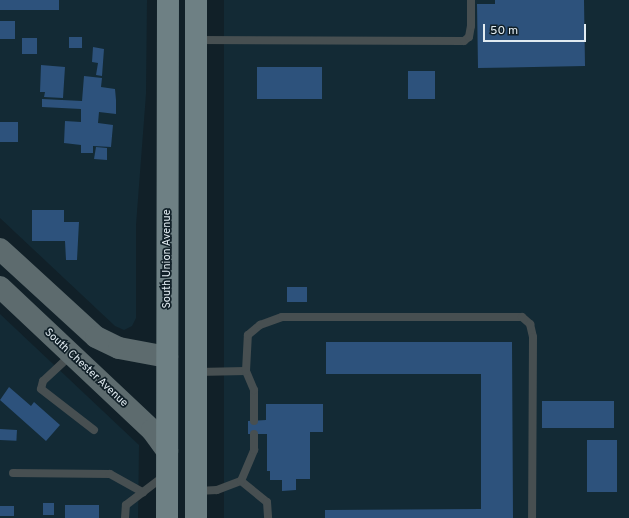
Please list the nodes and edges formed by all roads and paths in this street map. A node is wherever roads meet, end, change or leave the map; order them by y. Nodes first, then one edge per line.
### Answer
1 (168, 0) edge
2 (180, 0) edge
3 (196, 0) edge
4 (471, 0) edge
5 (196, 40) junction
6 (196, 62) junction
7 (0, 249) edge
8 (4, 295) edge
9 (71, 354) junction
10 (167, 357) junction
11 (246, 371) junction
12 (196, 372) junction
13 (254, 420) dead end
14 (94, 430) dead end
15 (254, 434) dead end
16 (168, 451) junction
17 (13, 473) dead end
18 (168, 474) junction
19 (241, 481) junction
20 (196, 490) junction
21 (143, 492) junction
22 (125, 518) edge
23 (167, 518) edge
24 (196, 518) edge
25 (268, 518) edge
26 (532, 518) edge

1 - 10 main road, South Union Avenue
2 - 6 main road
3 - 5 main road
4 - 5 lane
5 - 6 main road
6 - 12 main road
7 - 10 main road
8 - 9 main road, South Chester Avenue
9 - 14 lane
9 - 16 main road, South Chester Avenue
10 - 16 main road, South Union Avenue
10 - 20 main road
11 - 12 lane
11 - 13 lane
11 - 26 lane
12 - 20 main road
15 - 19 lane
16 - 18 main road, South Union Avenue
17 - 21 lane
18 - 21 lane
18 - 23 main road, South Union Avenue
19 - 20 lane
19 - 25 lane
20 - 24 main road
21 - 22 lane

